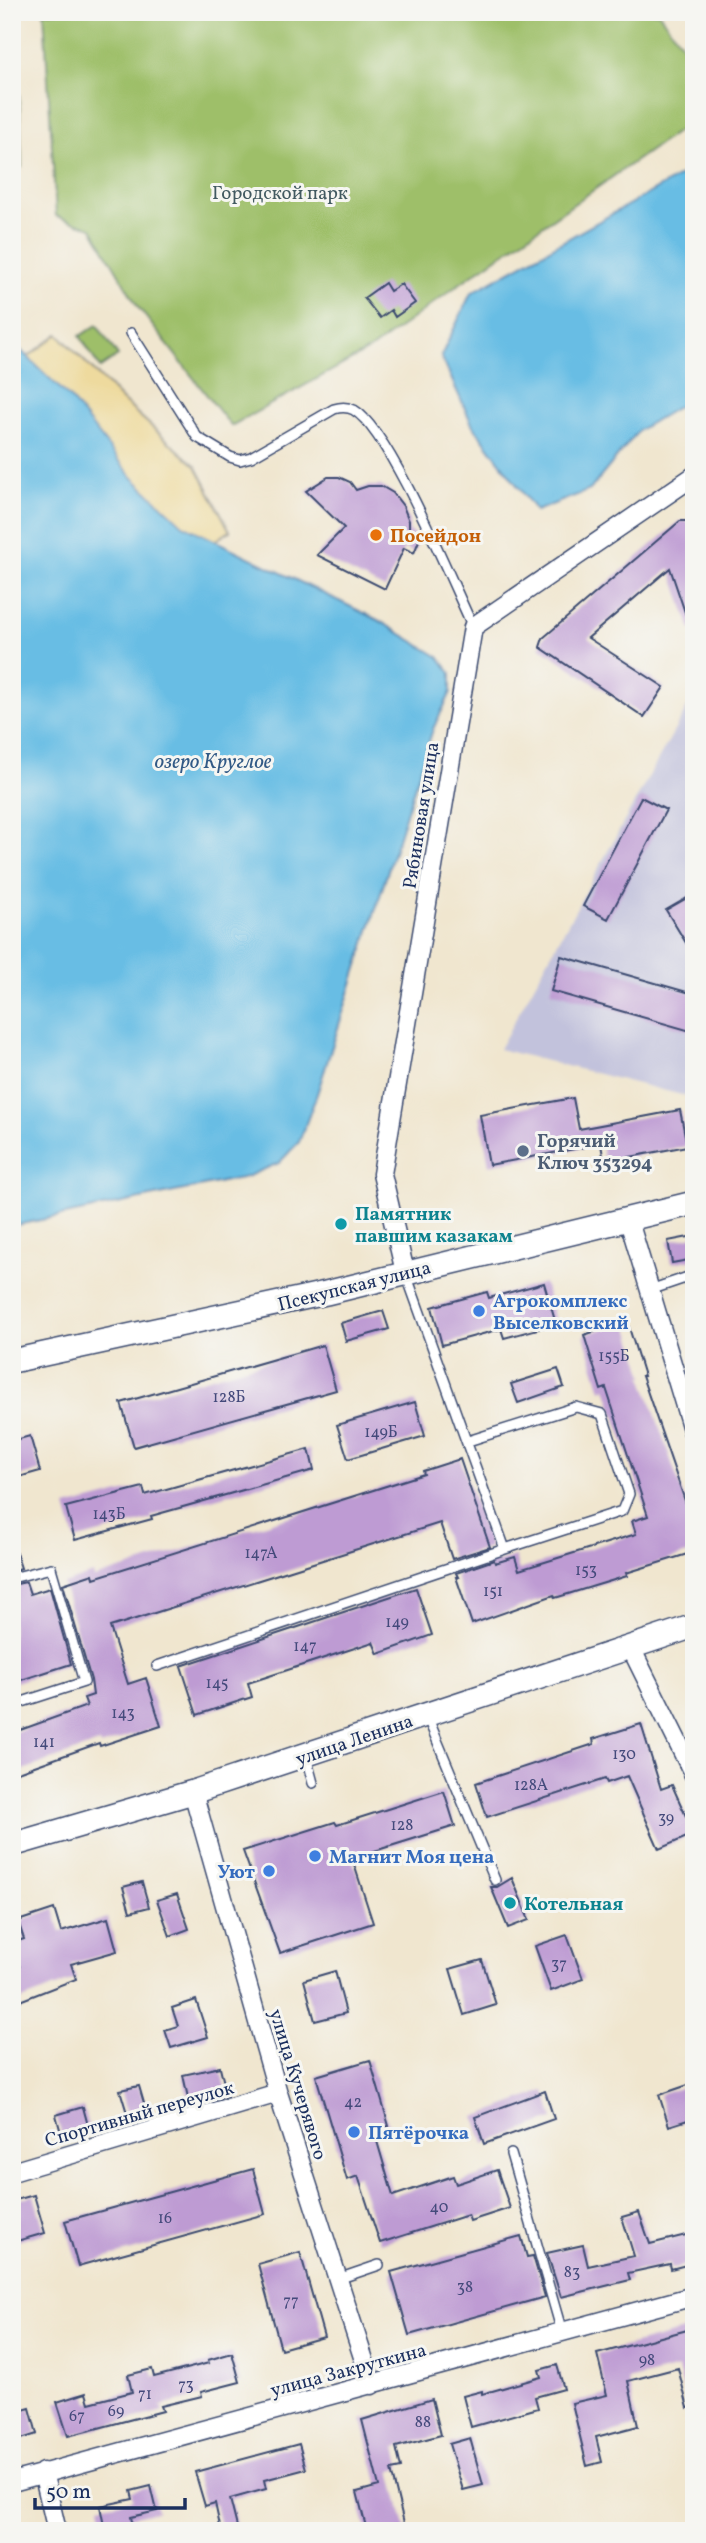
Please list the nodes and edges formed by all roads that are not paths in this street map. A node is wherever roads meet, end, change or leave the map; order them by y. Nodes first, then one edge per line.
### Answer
1 (131, 333) dead end
2 (694, 477) edge
3 (472, 627) junction
4 (694, 1203) edge
5 (628, 1218) junction
6 (405, 1272) junction
7 (694, 1275) edge
8 (650, 1290) junction
9 (12, 1361) edge
10 (694, 1436) edge
11 (468, 1441) junction
12 (505, 1549) junction
13 (12, 1577) edge
14 (694, 1626) edge
15 (630, 1646) junction
16 (157, 1666) dead end
17 (12, 1703) edge
18 (426, 1715) junction
19 (305, 1755) junction
20 (694, 1775) edge
21 (313, 1783) dead end
22 (193, 1792) junction
23 (12, 1844) edge
24 (495, 1880) dead end
25 (278, 2093) junction
26 (511, 2154) dead end
27 (12, 2172) edge
28 (379, 2265) dead end
29 (338, 2279) junction
30 (694, 2296) edge
31 (562, 2332) junction
32 (372, 2385) junction
33 (43, 2472) junction
34 (12, 2482) edge
35 (57, 2531) edge

1 - 3 lane
2 - 3 street
3 - 6 street, Рябиновая улица
4 - 5 street, Псекупская улица
5 - 6 street, Псекупская улица
5 - 8 street
6 - 9 street, Псекупская улица
6 - 11 lane
7 - 8 lane
8 - 10 street
11 - 12 lane
11 - 12 lane
12 - 16 lane
13 - 17 lane
14 - 15 street, улица Ленина
15 - 18 street, улица Ленина
15 - 20 street
18 - 19 street, улица Ленина
18 - 24 lane
19 - 21 lane
19 - 22 street, улица Ленина
22 - 23 street, улица Ленина
22 - 25 street, улица Кучерявого
25 - 27 street, Спортивный переулок
25 - 29 street, улица Кучерявого
26 - 31 lane
28 - 29 lane
29 - 32 street, улица Кучерявого
30 - 31 street, улица Закруткина
31 - 32 street, улица Закруткина
32 - 33 street, улица Закруткина
33 - 34 street, улица Закруткина
33 - 35 street

